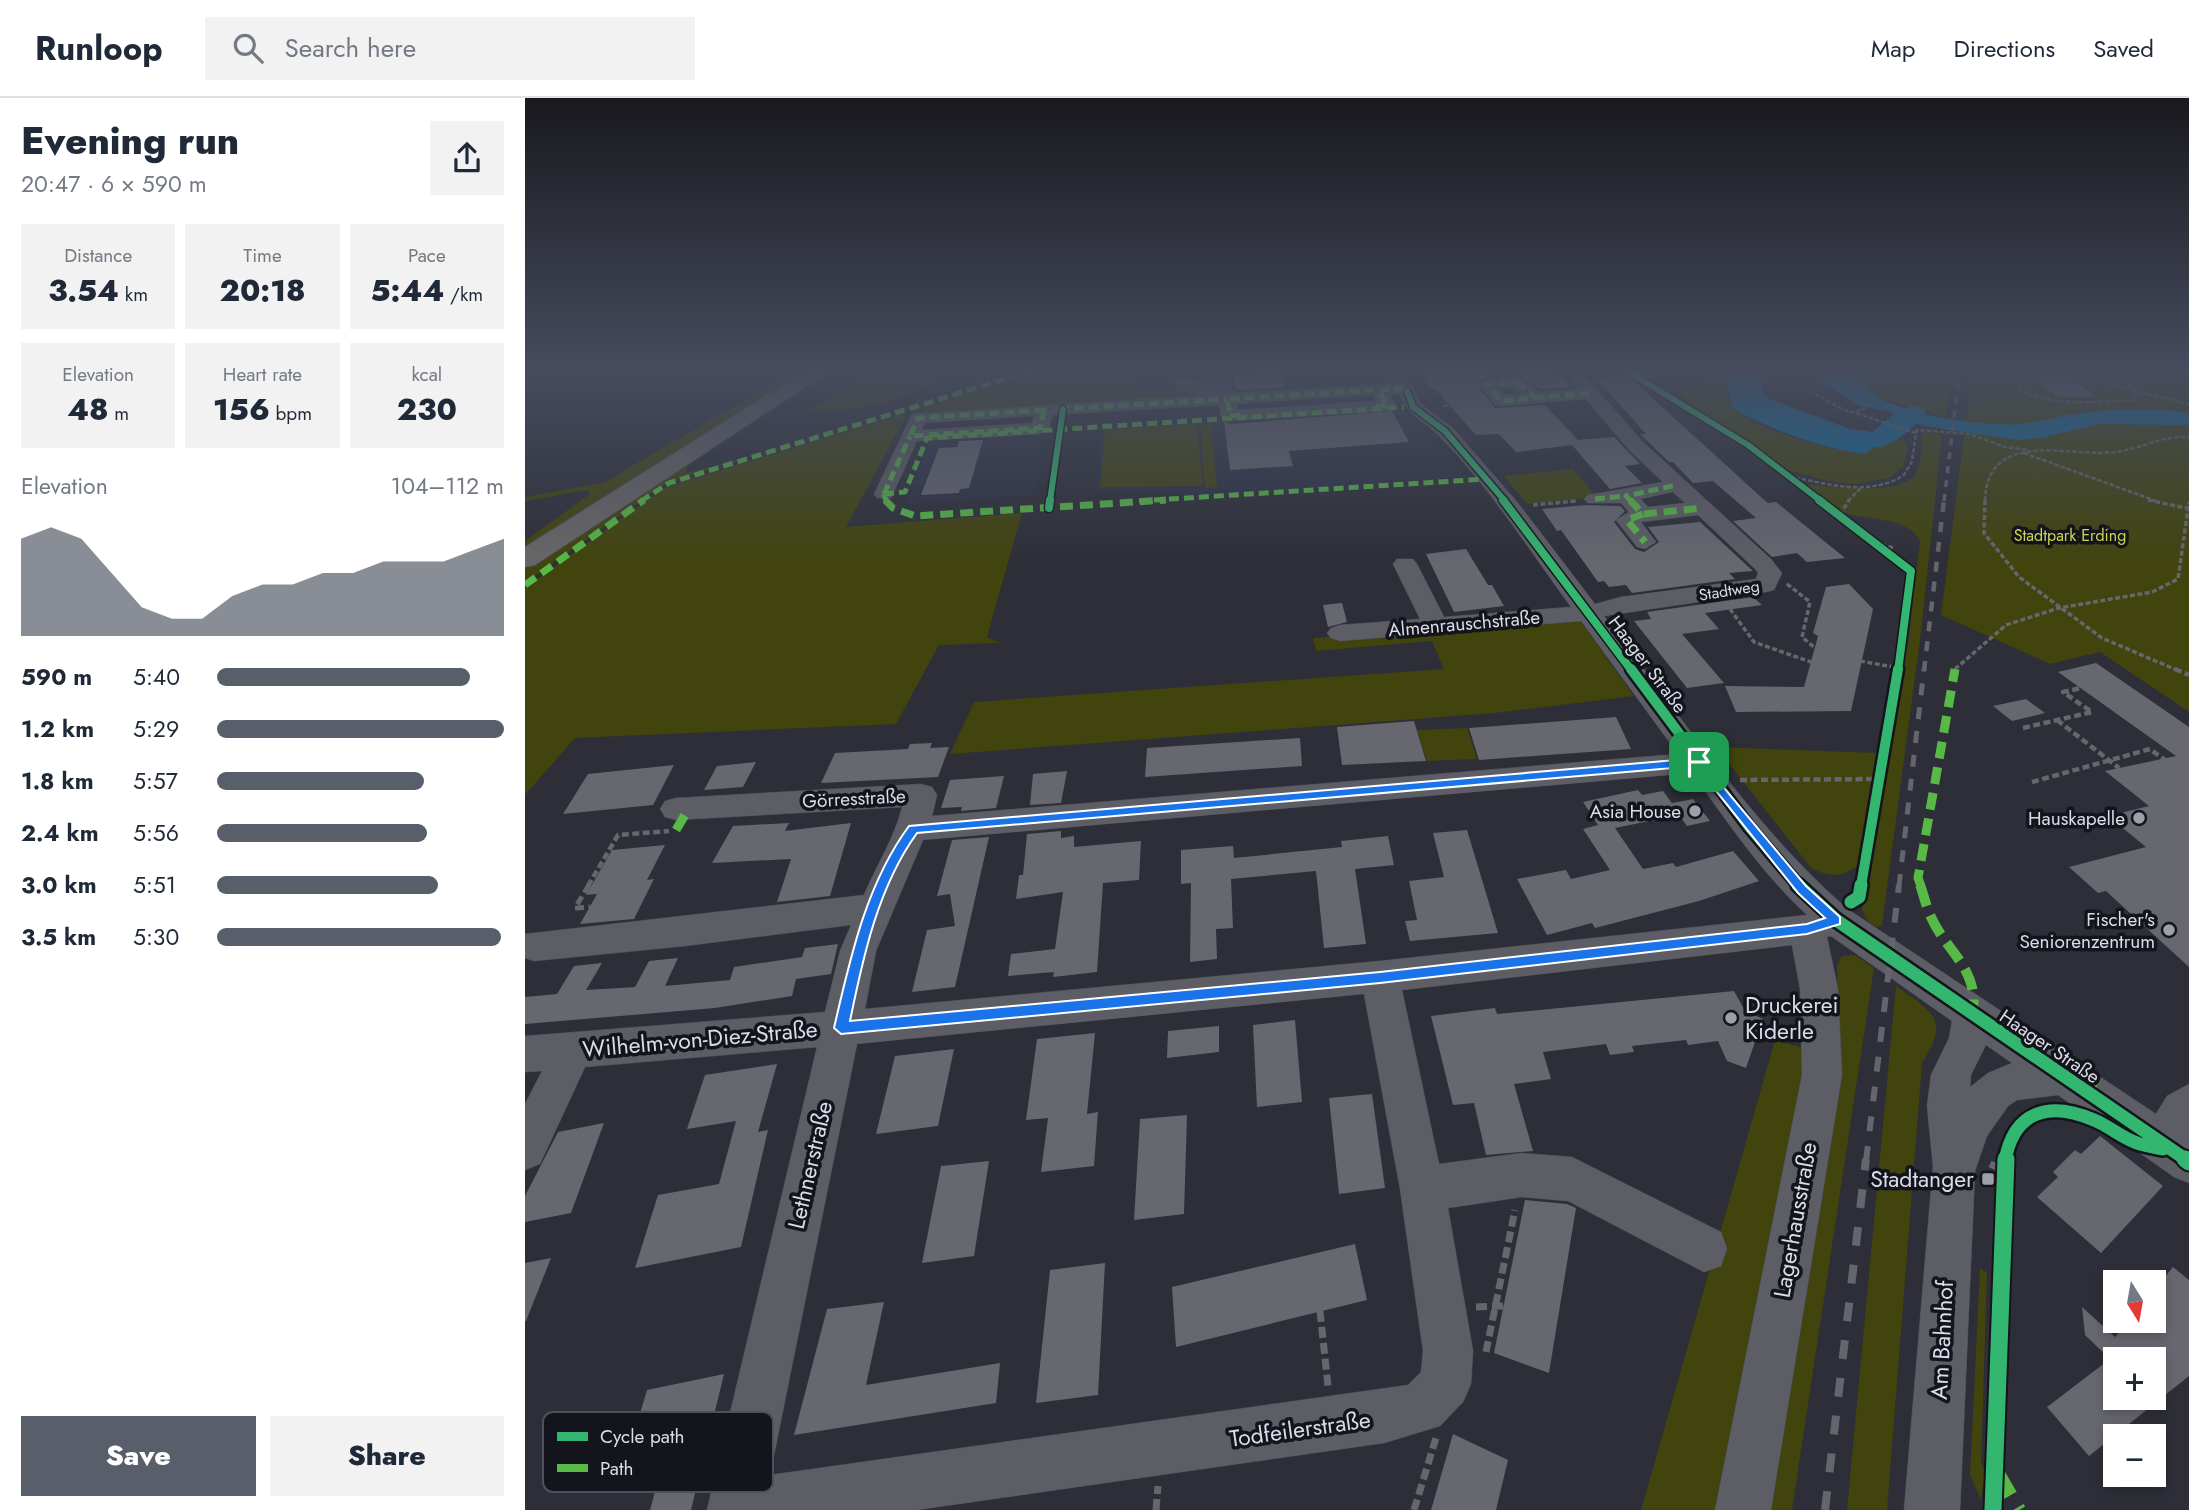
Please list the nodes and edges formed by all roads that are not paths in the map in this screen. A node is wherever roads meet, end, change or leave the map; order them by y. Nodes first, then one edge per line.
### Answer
1 (716, 434) edge
2 (911, 434) edge
3 (1452, 434) edge
4 (1625, 434) edge
5 (1677, 485) junction
6 (884, 494) dead end
7 (1626, 496) junction
8 (1595, 499) road end
9 (1703, 508) junction
10 (1643, 514) junction
11 (1645, 542) dead end
12 (525, 559) edge
13 (1405, 564) dead end
14 (1588, 613) junction
15 (1436, 625) junction
16 (1340, 633) dead end
17 (1699, 762) junction
18 (688, 817) road end
19 (913, 830) junction
20 (873, 908) junction
21 (1821, 925) junction
22 (534, 946) dead end
23 (1380, 977) junction
24 (1972, 1015) junction
25 (841, 1028) junction
26 (573, 1049) junction
27 (525, 1054) edge
28 (2062, 1076) junction
29 (2189, 1104) edge
30 (525, 1149) edge
31 (2175, 1153) edge
32 (1971, 1171) junction
33 (1422, 1189) junction
34 (1704, 1249) dead end
35 (756, 1412) edge
36 (735, 1509) edge
37 (1933, 1509) edge
38 (1743, 1510) edge

1 - 12 main road
2 - 6 street
3 - 14 street, Haager Straße
4 - 5 street, Stadtweg
5 - 7 street
5 - 9 street, Stadtweg
7 - 8 street
7 - 10 street
9 - 10 street
9 - 14 street, Stadtweg
10 - 11 street
13 - 15 street
14 - 15 street, Almenrauschstraße
14 - 17 street, Haager Straße
15 - 16 street, Almenrauschstraße
17 - 19 street, Görresstraße
17 - 21 street, Haager Straße
18 - 19 street, Görresstraße
19 - 20 street, Lethnerstraße
20 - 22 street
20 - 25 street, Lethnerstraße
21 - 23 street, Wilhelm-von-Diez-Straße
21 - 24 street, Haager Straße
21 - 38 street, Lagerhausstraße
23 - 25 street, Wilhelm-von-Diez-Straße
23 - 33 street, Todfeilerstraße
24 - 28 street, Haager Straße
24 - 32 street, Am Bahnhof
25 - 26 street, Wilhelm-von-Diez-Straße
25 - 35 street, Lethnerstraße
26 - 27 street, Wilhelm-von-Diez-Straße
26 - 30 street
28 - 31 street, Haager Straße
28 - 32 street, Am Bahnhof
29 - 31 street
32 - 37 street, Am Bahnhof
33 - 34 street
33 - 36 street, Todfeilerstraße

